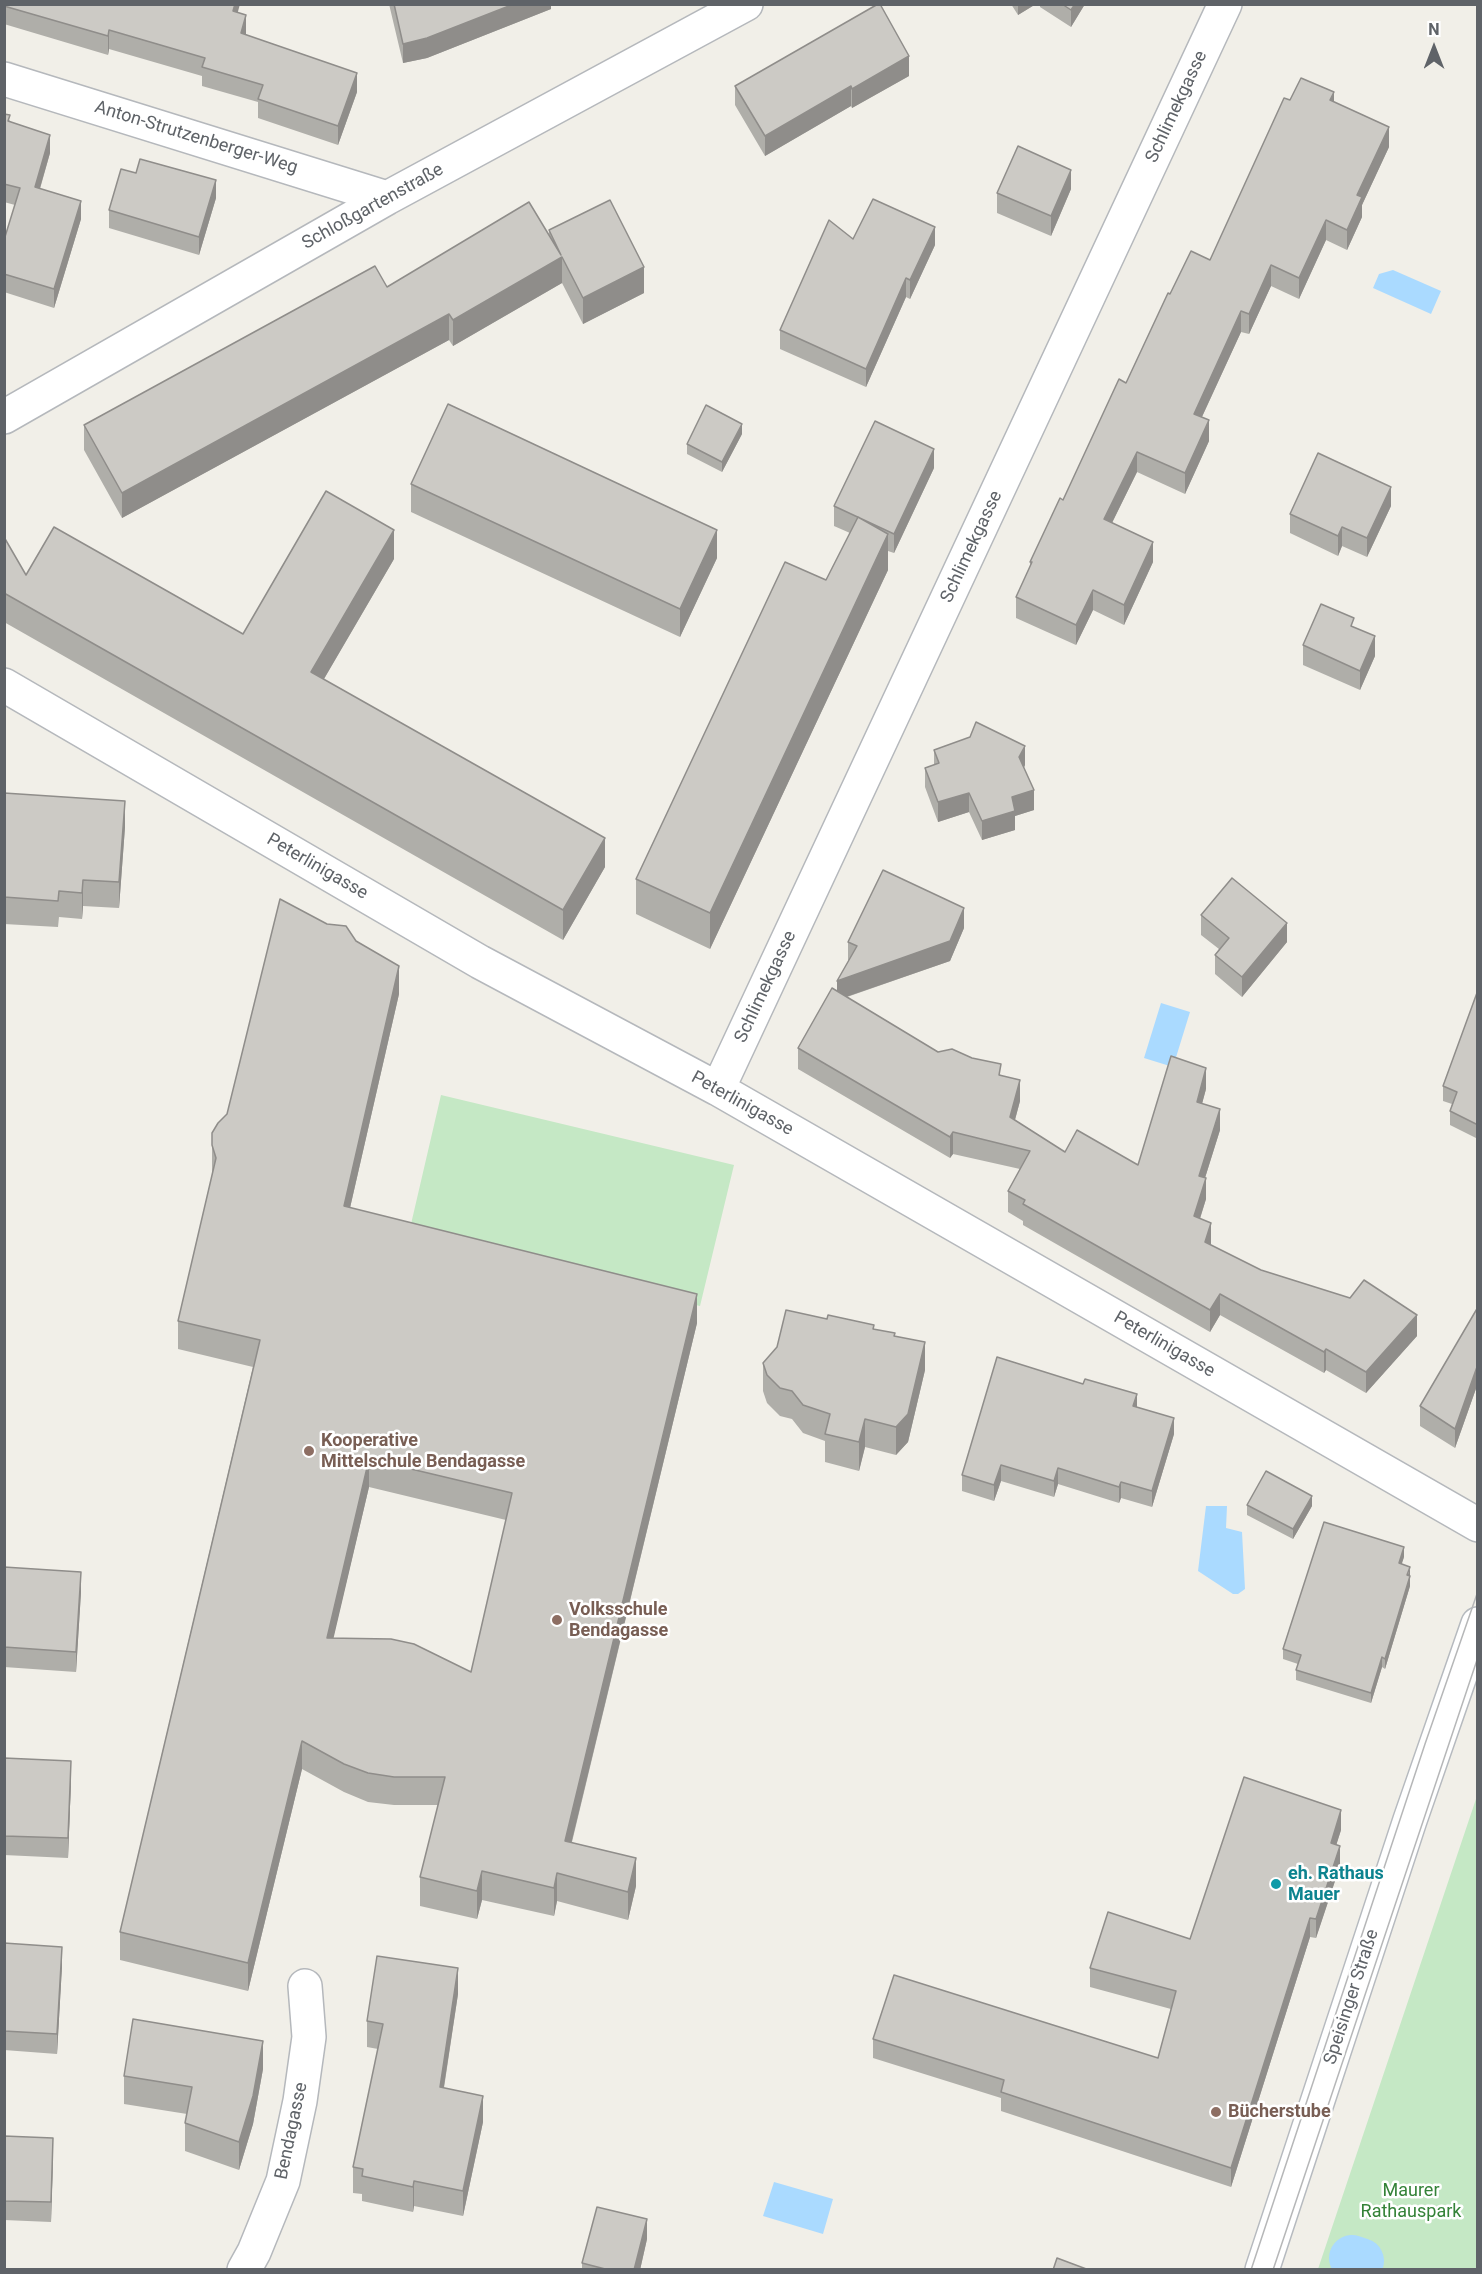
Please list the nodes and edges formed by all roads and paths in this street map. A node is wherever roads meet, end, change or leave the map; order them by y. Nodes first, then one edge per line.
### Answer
1 (746, 4) edge
2 (1225, 4) edge
3 (4, 79) edge
4 (387, 198) junction
5 (4, 417) edge
6 (4, 685) edge
7 (718, 1089) junction
8 (1478, 1525) edge
9 (1478, 1624) edge
10 (305, 1986) dead end
11 (244, 2270) edge
12 (1262, 2270) edge

1 - 4 street, Schloßgartenstraße
2 - 7 street, Schlimekgasse
3 - 4 street, Anton-Strutzenberger-Weg
4 - 5 street, Schloßgartenstraße
6 - 7 street, Peterlinigasse
7 - 8 street, Peterlinigasse
9 - 12 street, Speisinger Straße
10 - 11 street, Bendagasse

